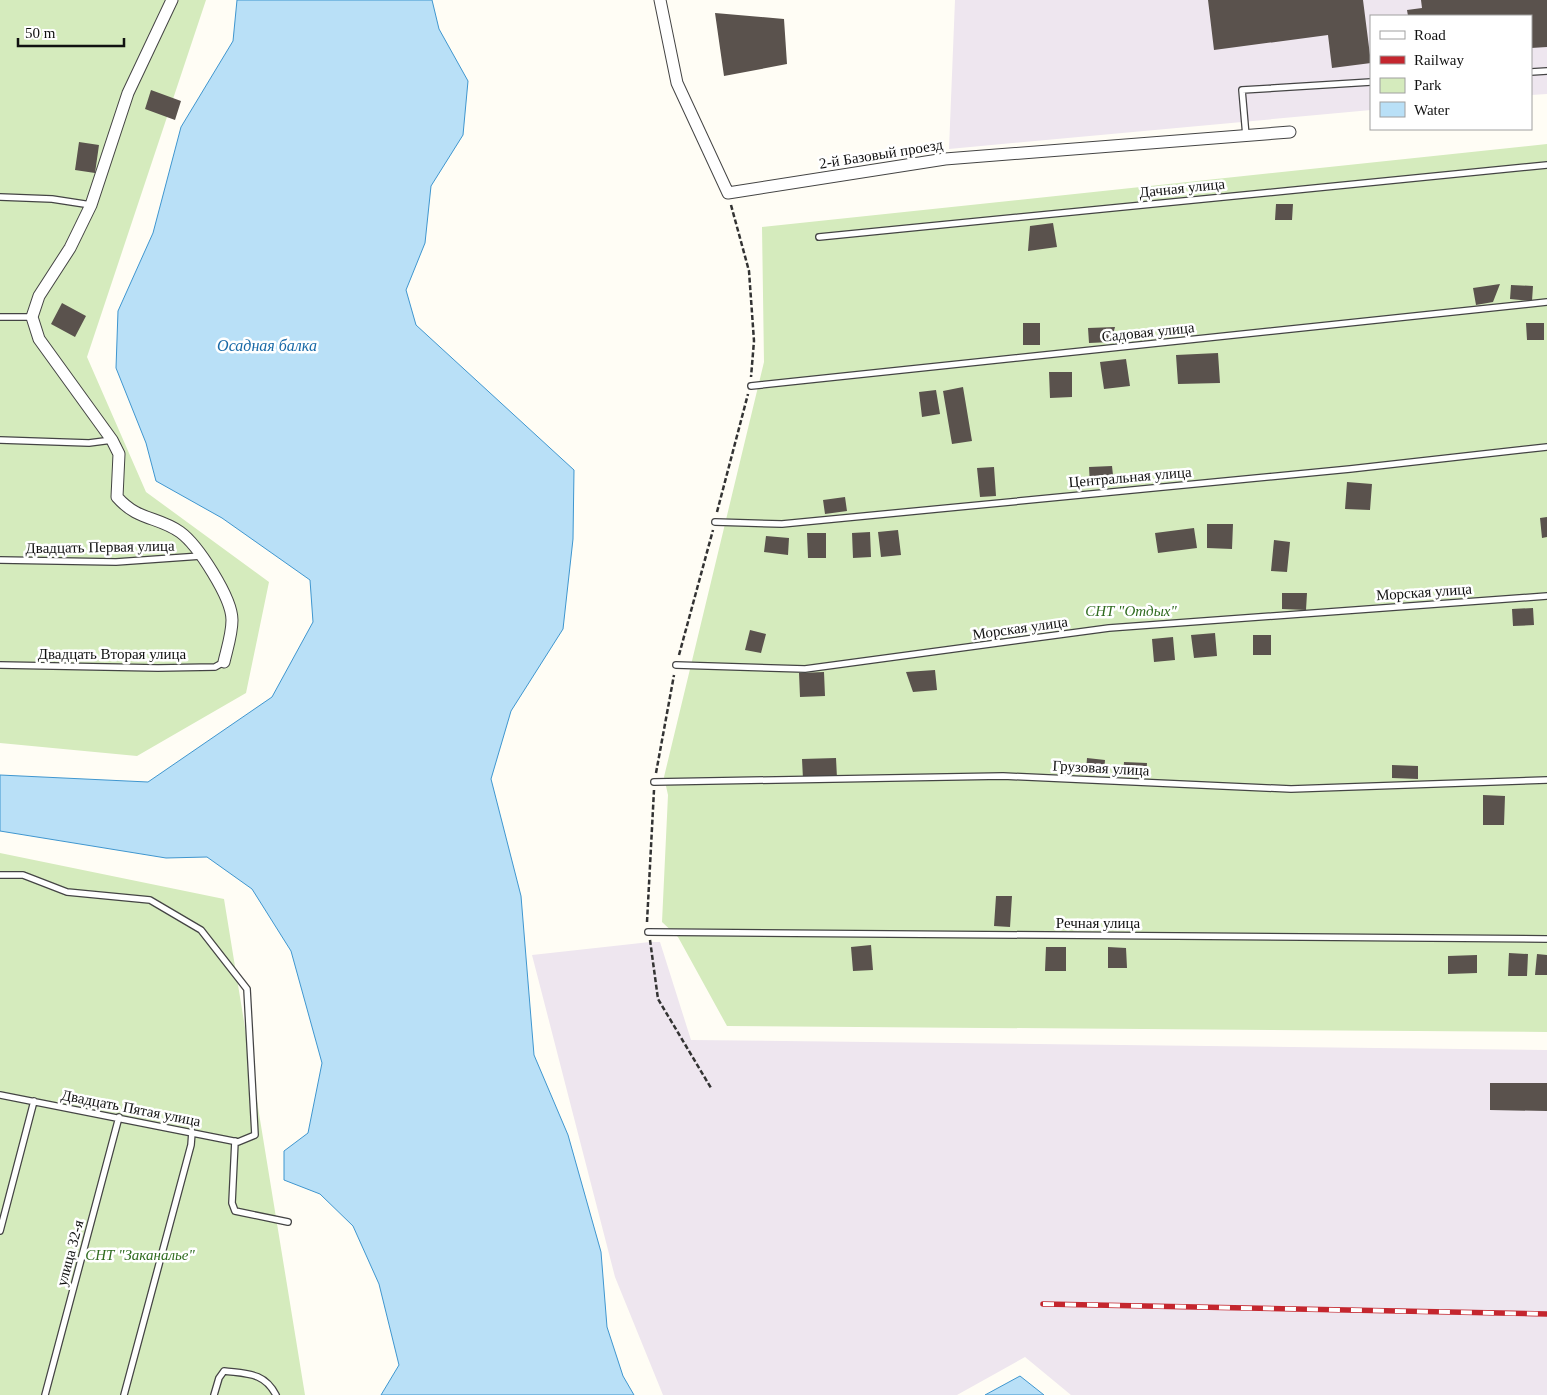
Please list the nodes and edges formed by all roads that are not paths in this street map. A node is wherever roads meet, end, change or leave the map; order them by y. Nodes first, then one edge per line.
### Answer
1 (172, 0) edge
2 (660, 0) edge
3 (1547, 71) edge
4 (1532, 72) edge
5 (1370, 82) edge
6 (1290, 132) dead end
7 (1246, 136) junction
8 (1547, 165) edge
9 (0, 197) edge
10 (91, 206) junction
11 (819, 237) dead end
12 (1547, 302) edge
13 (0, 317) edge
14 (32, 317) junction
15 (750, 386) road end
16 (0, 440) edge
17 (112, 440) junction
18 (1547, 447) edge
19 (715, 522) road end
20 (201, 556) junction
21 (0, 560) edge
22 (1547, 596) edge
23 (224, 662) joint
24 (0, 665) edge
25 (676, 665) road end
26 (1547, 780) edge
27 (654, 782) road end
28 (0, 875) edge
29 (648, 932) road end
30 (1547, 939) edge
31 (0, 1095) edge
32 (34, 1101) junction
33 (119, 1117) junction
34 (192, 1132) junction
35 (235, 1141) junction
36 (288, 1222) dead end
37 (0, 1232) edge
38 (45, 1395) edge
39 (124, 1395) edge
40 (214, 1395) edge
41 (276, 1395) edge

1 - 10 street
2 - 7 street, 2-й Базовый проезд
3 - 4 lane
5 - 7 lane
6 - 7 street, 2-й Базовый проезд
8 - 11 lane, Дачная улица
9 - 10 lane
10 - 14 street
12 - 15 lane, Садовая улица
13 - 14 lane
14 - 17 street
16 - 17 lane
17 - 20 street
18 - 19 lane, Центральная улица
20 - 21 lane, Двадцать Первая улица
20 - 23 street
22 - 25 lane, Морская улица
23 - 24 lane, Двадцать Вторая улица
26 - 27 lane, Грузовая улица
28 - 35 lane, Двадцать Пятая улица
29 - 30 lane, Речная улица
31 - 32 lane, Двадцать Пятая улица
32 - 33 lane, Двадцать Пятая улица
32 - 37 lane
33 - 34 lane, Двадцать Пятая улица
33 - 38 lane, улица 32-я
34 - 35 lane, Двадцать Пятая улица
34 - 39 lane
35 - 36 lane
40 - 41 lane

